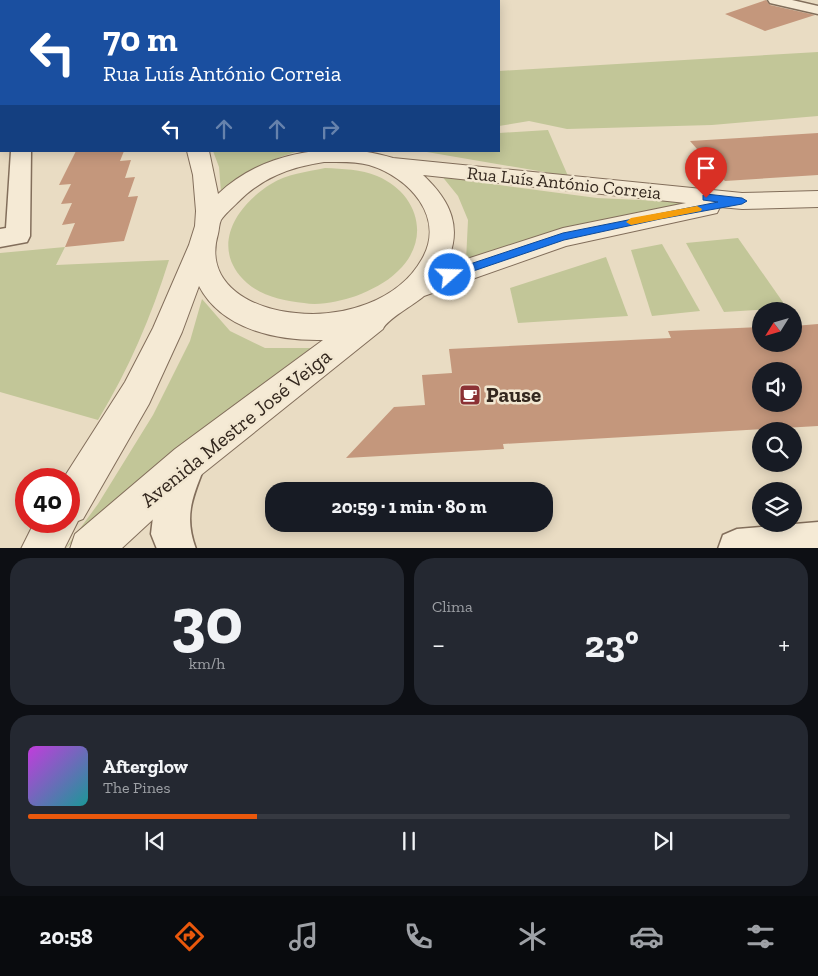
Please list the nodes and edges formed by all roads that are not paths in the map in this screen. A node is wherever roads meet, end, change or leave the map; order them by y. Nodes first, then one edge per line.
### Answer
1 (775, 0) edge
2 (818, 10) edge
3 (21, 152) edge
4 (198, 152) edge
5 (351, 154) edge
6 (387, 164) junction
7 (818, 199) edge
8 (742, 201) junction
9 (205, 233) junction
10 (9, 237) edge
11 (416, 287) junction
12 (385, 309) junction
13 (188, 462) junction
14 (80, 487) edge
15 (50, 533) edge
16 (818, 541) edge
17 (41, 548) edge
18 (90, 548) edge
19 (176, 548) edge
20 (737, 548) edge

1 - 2 street
3 - 10 street
4 - 9 street
5 - 6 street
5 - 9 street
6 - 8 street, Rua Luís António Correia
6 - 11 street
7 - 8 street, Rua Luís António Correia
8 - 11 street, Rua Luís António Correia
9 - 12 street
9 - 14 street
11 - 12 street
12 - 13 street, Avenida Mestre José Veiga
13 - 18 street, Avenida Mestre José Veiga
13 - 19 street
15 - 17 street
16 - 20 street

